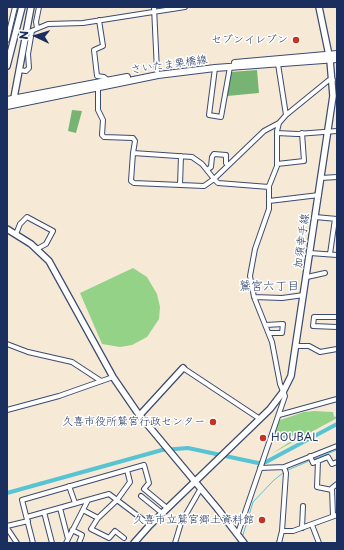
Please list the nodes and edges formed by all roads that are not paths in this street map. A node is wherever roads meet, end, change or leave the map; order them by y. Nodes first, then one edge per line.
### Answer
1 (14, 7) edge
2 (22, 7) edge
3 (31, 7) edge
4 (39, 7) edge
5 (178, 7) edge
6 (185, 7) edge
7 (319, 7) edge
8 (154, 9) edge
9 (100, 20) junction
10 (37, 28) junction
11 (8, 40) edge
12 (337, 54) edge
13 (330, 57) junction
14 (337, 59) edge
15 (278, 64) junction
16 (7, 66) edge
17 (230, 67) junction
18 (215, 68) junction
19 (19, 70) junction
20 (157, 71) junction
21 (332, 80) junction
22 (110, 82) junction
23 (98, 87) junction
24 (10, 102) edge
25 (286, 115) junction
26 (279, 123) junction
27 (337, 130) edge
28 (328, 132) junction
29 (277, 133) junction
30 (302, 133) junction
31 (133, 154) junction
32 (180, 156) junction
33 (277, 164) junction
34 (228, 165) junction
35 (207, 170) junction
36 (337, 177) edge
37 (321, 178) junction
38 (214, 179) junction
39 (180, 185) junction
40 (269, 187) junction
41 (319, 195) junction
42 (269, 201) junction
43 (315, 217) junction
44 (336, 219) edge
45 (7, 229) edge
46 (16, 234) junction
47 (37, 249) junction
48 (310, 253) junction
49 (330, 254) junction
50 (337, 255) edge
51 (325, 273) dead end
52 (307, 277) junction
53 (304, 296) junction
54 (254, 297) junction
55 (337, 317) edge
56 (266, 325) junction
57 (337, 327) edge
58 (269, 333) junction
59 (7, 344) edge
60 (296, 346) junction
61 (337, 349) edge
62 (183, 368) joint
63 (113, 377) junction
64 (101, 381) junction
65 (283, 392) junction
66 (337, 399) edge
67 (7, 410) edge
68 (279, 415) junction
69 (139, 416) junction
70 (260, 419) junction
71 (337, 446) edge
72 (310, 456) junction
73 (318, 461) junction
74 (337, 462) edge
75 (260, 467) junction
76 (284, 467) junction
77 (127, 470) junction
78 (194, 481) junction
79 (337, 484) edge
80 (69, 486) junction
81 (201, 488) junction
82 (332, 490) junction
83 (141, 496) dead end
84 (88, 500) junction
85 (117, 500) junction
86 (74, 504) junction
87 (302, 506) dead end
88 (60, 508) junction
89 (167, 508) junction
90 (83, 510) junction
91 (44, 512) junction
92 (162, 513) junction
93 (335, 516) edge
94 (98, 518) junction
95 (27, 519) junction
96 (150, 525) junction
97 (312, 525) junction
98 (7, 527) edge
99 (302, 528) junction
100 (72, 530) junction
101 (282, 531) junction
102 (239, 535) junction
103 (124, 538) dead end
104 (67, 541) edge
105 (108, 541) edge
106 (17, 543) edge
107 (33, 543) edge
108 (52, 543) edge
109 (79, 543) edge
110 (134, 543) edge
111 (175, 543) edge
112 (238, 543) edge
113 (244, 543) edge
114 (279, 543) edge
115 (319, 543) edge

1 - 11 street
2 - 16 main road
3 - 19 main road
4 - 10 street
5 - 6 street
5 - 8 street
7 - 13 main road, 加須幸手線
8 - 9 street
8 - 20 street
9 - 10 street
9 - 22 street
10 - 19 street
12 - 13 main road, さいたま栗橋線
13 - 14 main road, さいたま栗橋線
13 - 15 main road, さいたま栗橋線
13 - 20 main road, さいたま栗橋線
13 - 21 main road, 加須幸手線
15 - 17 main road, さいたま栗橋線
15 - 25 street
17 - 18 main road, さいたま栗橋線
17 - 18 street
18 - 22 main road, さいたま栗橋線
19 - 24 main road
20 - 22 main road, さいたま栗橋線
21 - 25 street
21 - 28 main road, 加須幸手線
22 - 23 main road, さいたま栗橋線
22 - 24 main road, さいたま栗橋線
23 - 24 main road, さいたま栗橋線
23 - 31 street
25 - 26 street
26 - 29 street
26 - 34 street
27 - 28 street
28 - 30 street
28 - 37 main road, 加須幸手線
29 - 30 street
29 - 33 street
30 - 33 street
31 - 32 street
31 - 39 street
32 - 35 street
32 - 39 street
33 - 40 street
34 - 35 street
34 - 38 street
35 - 38 street
36 - 37 street
37 - 41 main road, 加須幸手線
38 - 39 street
38 - 40 street
40 - 42 street
41 - 42 street
41 - 43 main road, 加須幸手線
42 - 54 street
43 - 44 street
43 - 48 main road, 加須幸手線
44 - 49 street
45 - 46 main road
46 - 47 main road
46 - 47 street
47 - 63 main road
48 - 49 street
48 - 52 main road, 加須幸手線
49 - 50 street
51 - 52 street
52 - 53 main road, 加須幸手線
53 - 54 street
53 - 60 main road, 加須幸手線
54 - 56 street
55 - 57 street
56 - 58 street
56 - 58 street
58 - 65 street
59 - 64 street
60 - 61 street
60 - 65 main road, 加須幸手線
62 - 69 main road
62 - 70 street
63 - 64 street
63 - 69 main road
64 - 67 street
65 - 68 street
65 - 70 main road, 加須幸手線
66 - 68 street
68 - 75 street
69 - 78 main road
70 - 78 main road, 加須幸手線
71 - 72 street
72 - 73 street
72 - 76 street
73 - 74 street
73 - 82 street
75 - 76 street
75 - 102 street
76 - 101 street
77 - 80 street
77 - 85 street
77 - 89 street
78 - 81 main road
78 - 89 main road, 加須幸手線
79 - 82 street
80 - 86 street
80 - 95 street
81 - 102 main road
81 - 111 street
82 - 93 street
83 - 92 street
84 - 85 street
84 - 86 street
84 - 90 street
85 - 94 street
85 - 96 street
86 - 88 street
87 - 99 street
88 - 91 street
88 - 104 street
89 - 92 main road, 加須幸手線
90 - 94 street
90 - 100 street
91 - 95 street
91 - 108 street
92 - 96 main road, 加須幸手線
93 - 97 street
94 - 105 street
95 - 98 street
95 - 107 street
96 - 110 main road, 加須幸手線
97 - 99 street
97 - 115 street
98 - 106 street
99 - 101 street
100 - 104 street
100 - 109 street
101 - 114 street
102 - 112 street
102 - 113 main road
103 - 105 street

